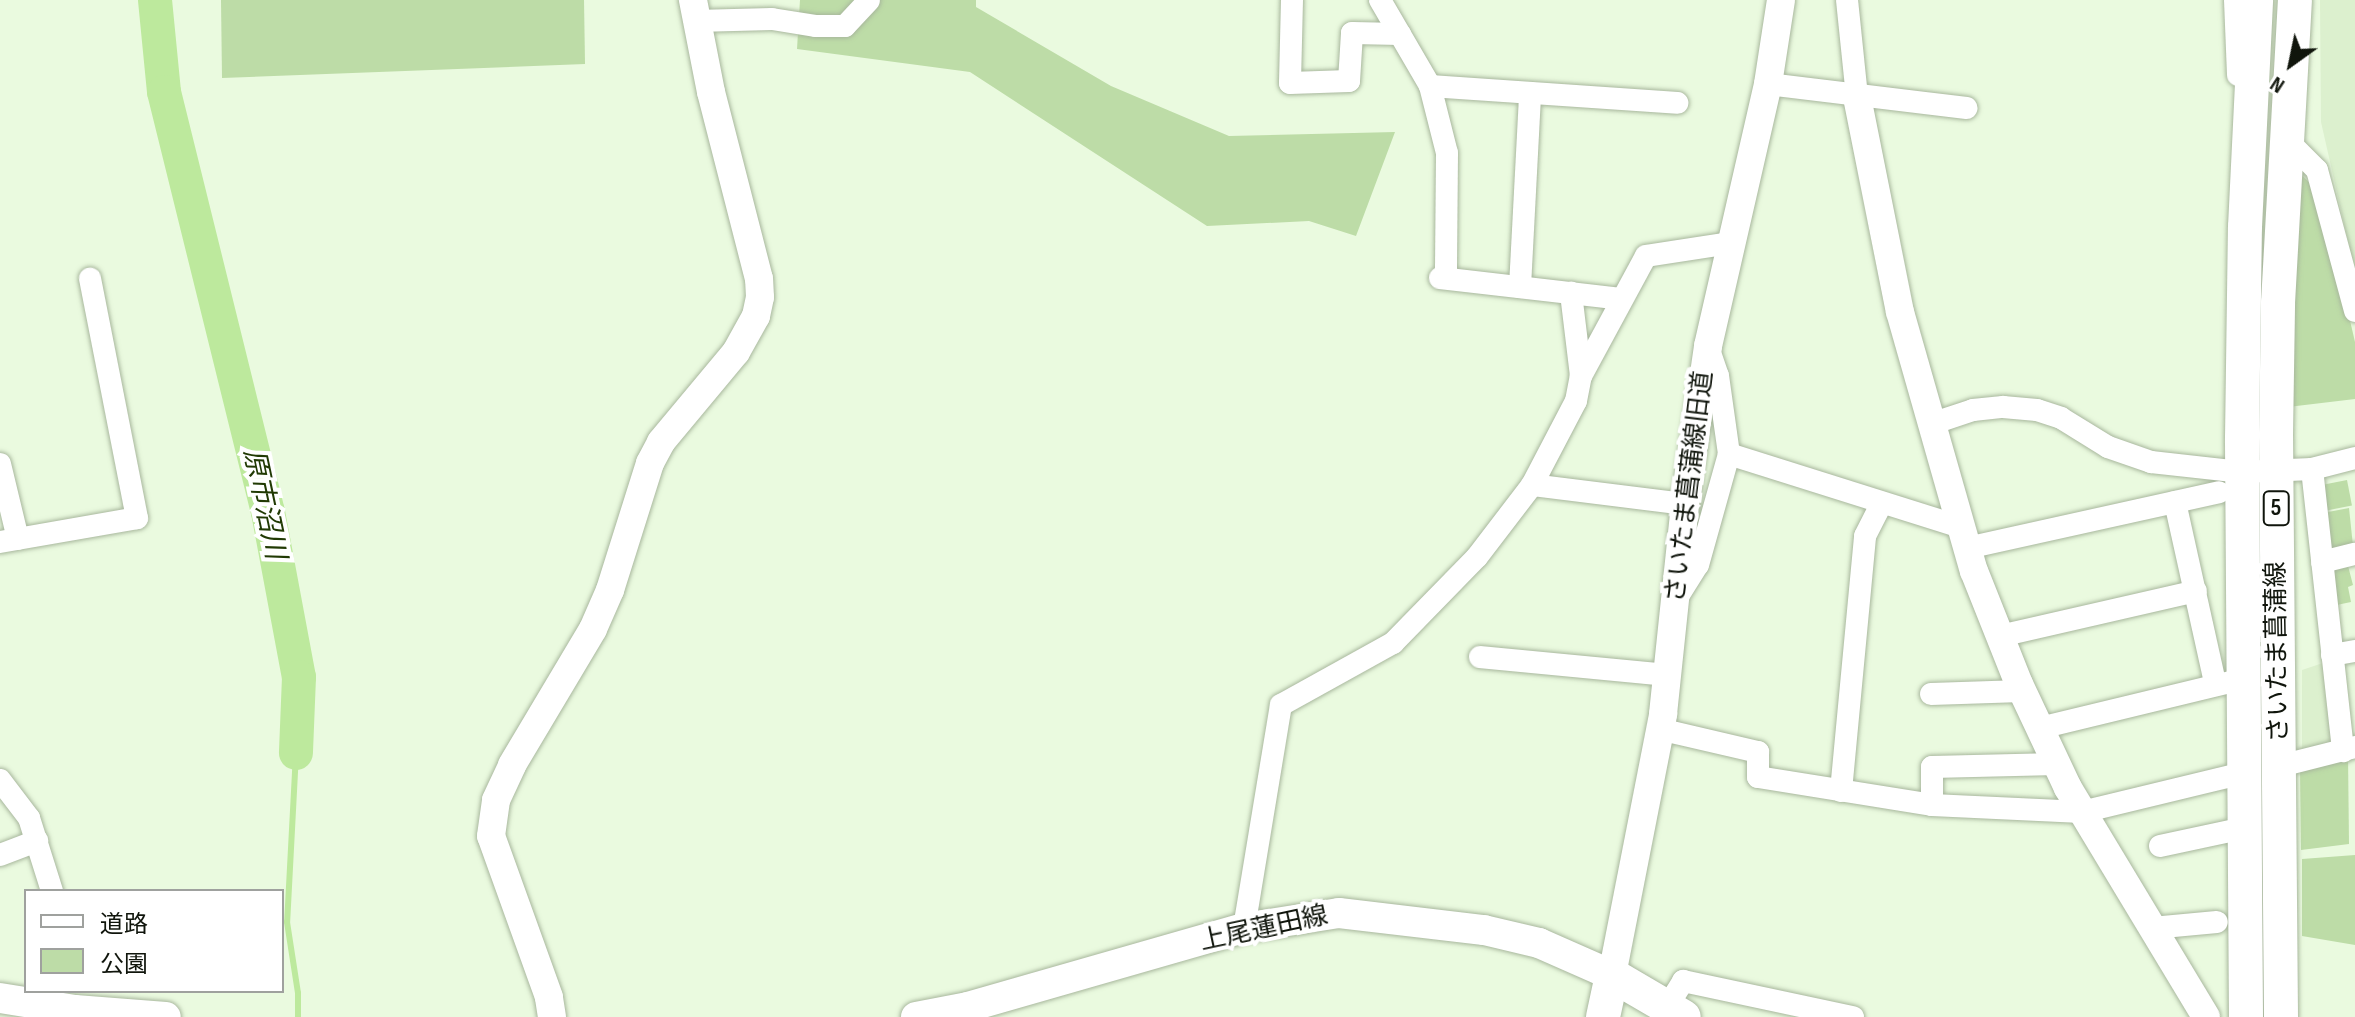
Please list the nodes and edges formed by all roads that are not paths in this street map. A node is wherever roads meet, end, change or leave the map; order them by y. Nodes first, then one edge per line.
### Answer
1 (869, 0) edge
2 (1292, 0) edge
3 (1380, 0) edge
4 (1781, 0) edge
5 (1847, 0) edge
6 (2235, 0) edge
7 (2256, 0) edge
8 (2295, 0) edge
9 (694, 10) edge
10 (1400, 34) junction
11 (1768, 84) junction
12 (1430, 86) junction
13 (1530, 93) junction
14 (1857, 97) junction
15 (1677, 103) dead end
16 (1967, 108) dead end
17 (2287, 140) junction
18 (1730, 243) junction
19 (2244, 276) junction
20 (90, 279) dead end
21 (1520, 287) junction
22 (1571, 293) junction
23 (1621, 299) junction
24 (2355, 311) edge
25 (1708, 346) junction
26 (1581, 376) junction
27 (1931, 424) junction
28 (1729, 454) junction
29 (2355, 458) edge
30 (0, 464) edge
31 (2312, 469) junction
32 (2276, 471) junction
33 (2231, 482) junction
34 (1532, 485) junction
35 (2175, 502) junction
36 (1882, 503) junction
37 (1685, 504) junction
38 (1964, 538) junction
39 (9, 540) edge
40 (2355, 554) edge
41 (2322, 562) junction
42 (2196, 591) junction
43 (1677, 598) junction
44 (2000, 636) junction
45 (2355, 651) edge
46 (2332, 655) junction
47 (1480, 657) dead end
48 (1667, 675) junction
49 (2228, 681) junction
50 (2022, 691) junction
51 (1931, 694) dead end
52 (2040, 728) junction
53 (1659, 729) junction
54 (2349, 749) edge
55 (2057, 764) junction
56 (2280, 766) junction
57 (2243, 773) junction
58 (0, 780) edge
59 (1841, 791) junction
60 (1932, 805) junction
61 (2082, 812) junction
62 (2244, 828) junction
63 (37, 841) junction
64 (2160, 846) dead end
65 (0, 855) edge
66 (51, 889) edge
67 (2217, 922) dead end
68 (1244, 928) junction
69 (2152, 928) junction
70 (2281, 955) junction
71 (2246, 956) junction
72 (1612, 975) junction
73 (0, 998) edge
74 (74, 1001) edge
75 (1675, 1012) edge
76 (108, 1016) edge
77 (166, 1017) edge
78 (552, 1017) edge
79 (916, 1017) edge
80 (1603, 1017) edge
81 (1853, 1017) edge
82 (2206, 1017) edge
83 (2246, 1017) edge
84 (2281, 1017) edge

1 - 9 street
2 - 10 street
3 - 10 street
4 - 11 street, さいたま菖蒲線旧道
5 - 14 street
6 - 19 street
7 - 19 main road, さいたま菖蒲線 / 5
8 - 17 main road, さいたま菖蒲線 / 5
9 - 78 street
10 - 12 street
11 - 14 street
11 - 18 street, さいたま菖蒲線旧道
12 - 13 street
12 - 21 street
13 - 15 street
13 - 21 street
14 - 16 street
14 - 27 street
17 - 24 street
17 - 32 main road, さいたま菖蒲線 / 5
18 - 23 street
18 - 25 street, さいたま菖蒲線旧道
19 - 33 main road, さいたま菖蒲線 / 5
20 - 39 street
21 - 22 street
22 - 23 street
22 - 26 street
23 - 26 street
25 - 28 street
25 - 37 street, さいたま菖蒲線旧道
26 - 34 street
27 - 33 street
27 - 38 street
28 - 36 street
28 - 43 street
29 - 31 street
30 - 39 street
31 - 32 street
31 - 41 street
32 - 33 street
32 - 56 main road, さいたま菖蒲線 / 5
33 - 35 street
33 - 49 main road, さいたま菖蒲線 / 5
34 - 37 street
34 - 68 street
35 - 38 street
35 - 42 street
36 - 38 street
36 - 59 street
37 - 43 street, さいたま菖蒲線旧道
38 - 44 street
40 - 41 street
41 - 46 street
42 - 44 street
42 - 49 street
43 - 48 street, さいたま菖蒲線旧道
44 - 50 street
45 - 46 street
46 - 54 street
47 - 48 street
48 - 53 street, さいたま菖蒲線旧道
49 - 52 street
49 - 57 main road, さいたま菖蒲線 / 5
50 - 51 street
50 - 52 street
52 - 55 street
53 - 59 street
53 - 72 street, さいたま菖蒲線旧道
54 - 56 street
55 - 60 street
55 - 61 street
56 - 70 main road, さいたま菖蒲線 / 5
57 - 61 street
57 - 62 main road, さいたま菖蒲線 / 5
58 - 63 street
59 - 60 street
60 - 61 street
61 - 69 street
62 - 64 street
62 - 71 main road, さいたま菖蒲線 / 5
63 - 65 street
63 - 66 street
67 - 69 street
68 - 72 main road, 上尾蓮田線
68 - 79 main road, 上尾蓮田線
69 - 82 street
70 - 71 main road
70 - 84 main road, さいたま菖蒲線 / 5
71 - 83 main road, さいたま菖蒲線 / 5
72 - 75 main road
72 - 80 main road
73 - 74 main road
74 - 76 main road
75 - 81 street
76 - 77 main road

